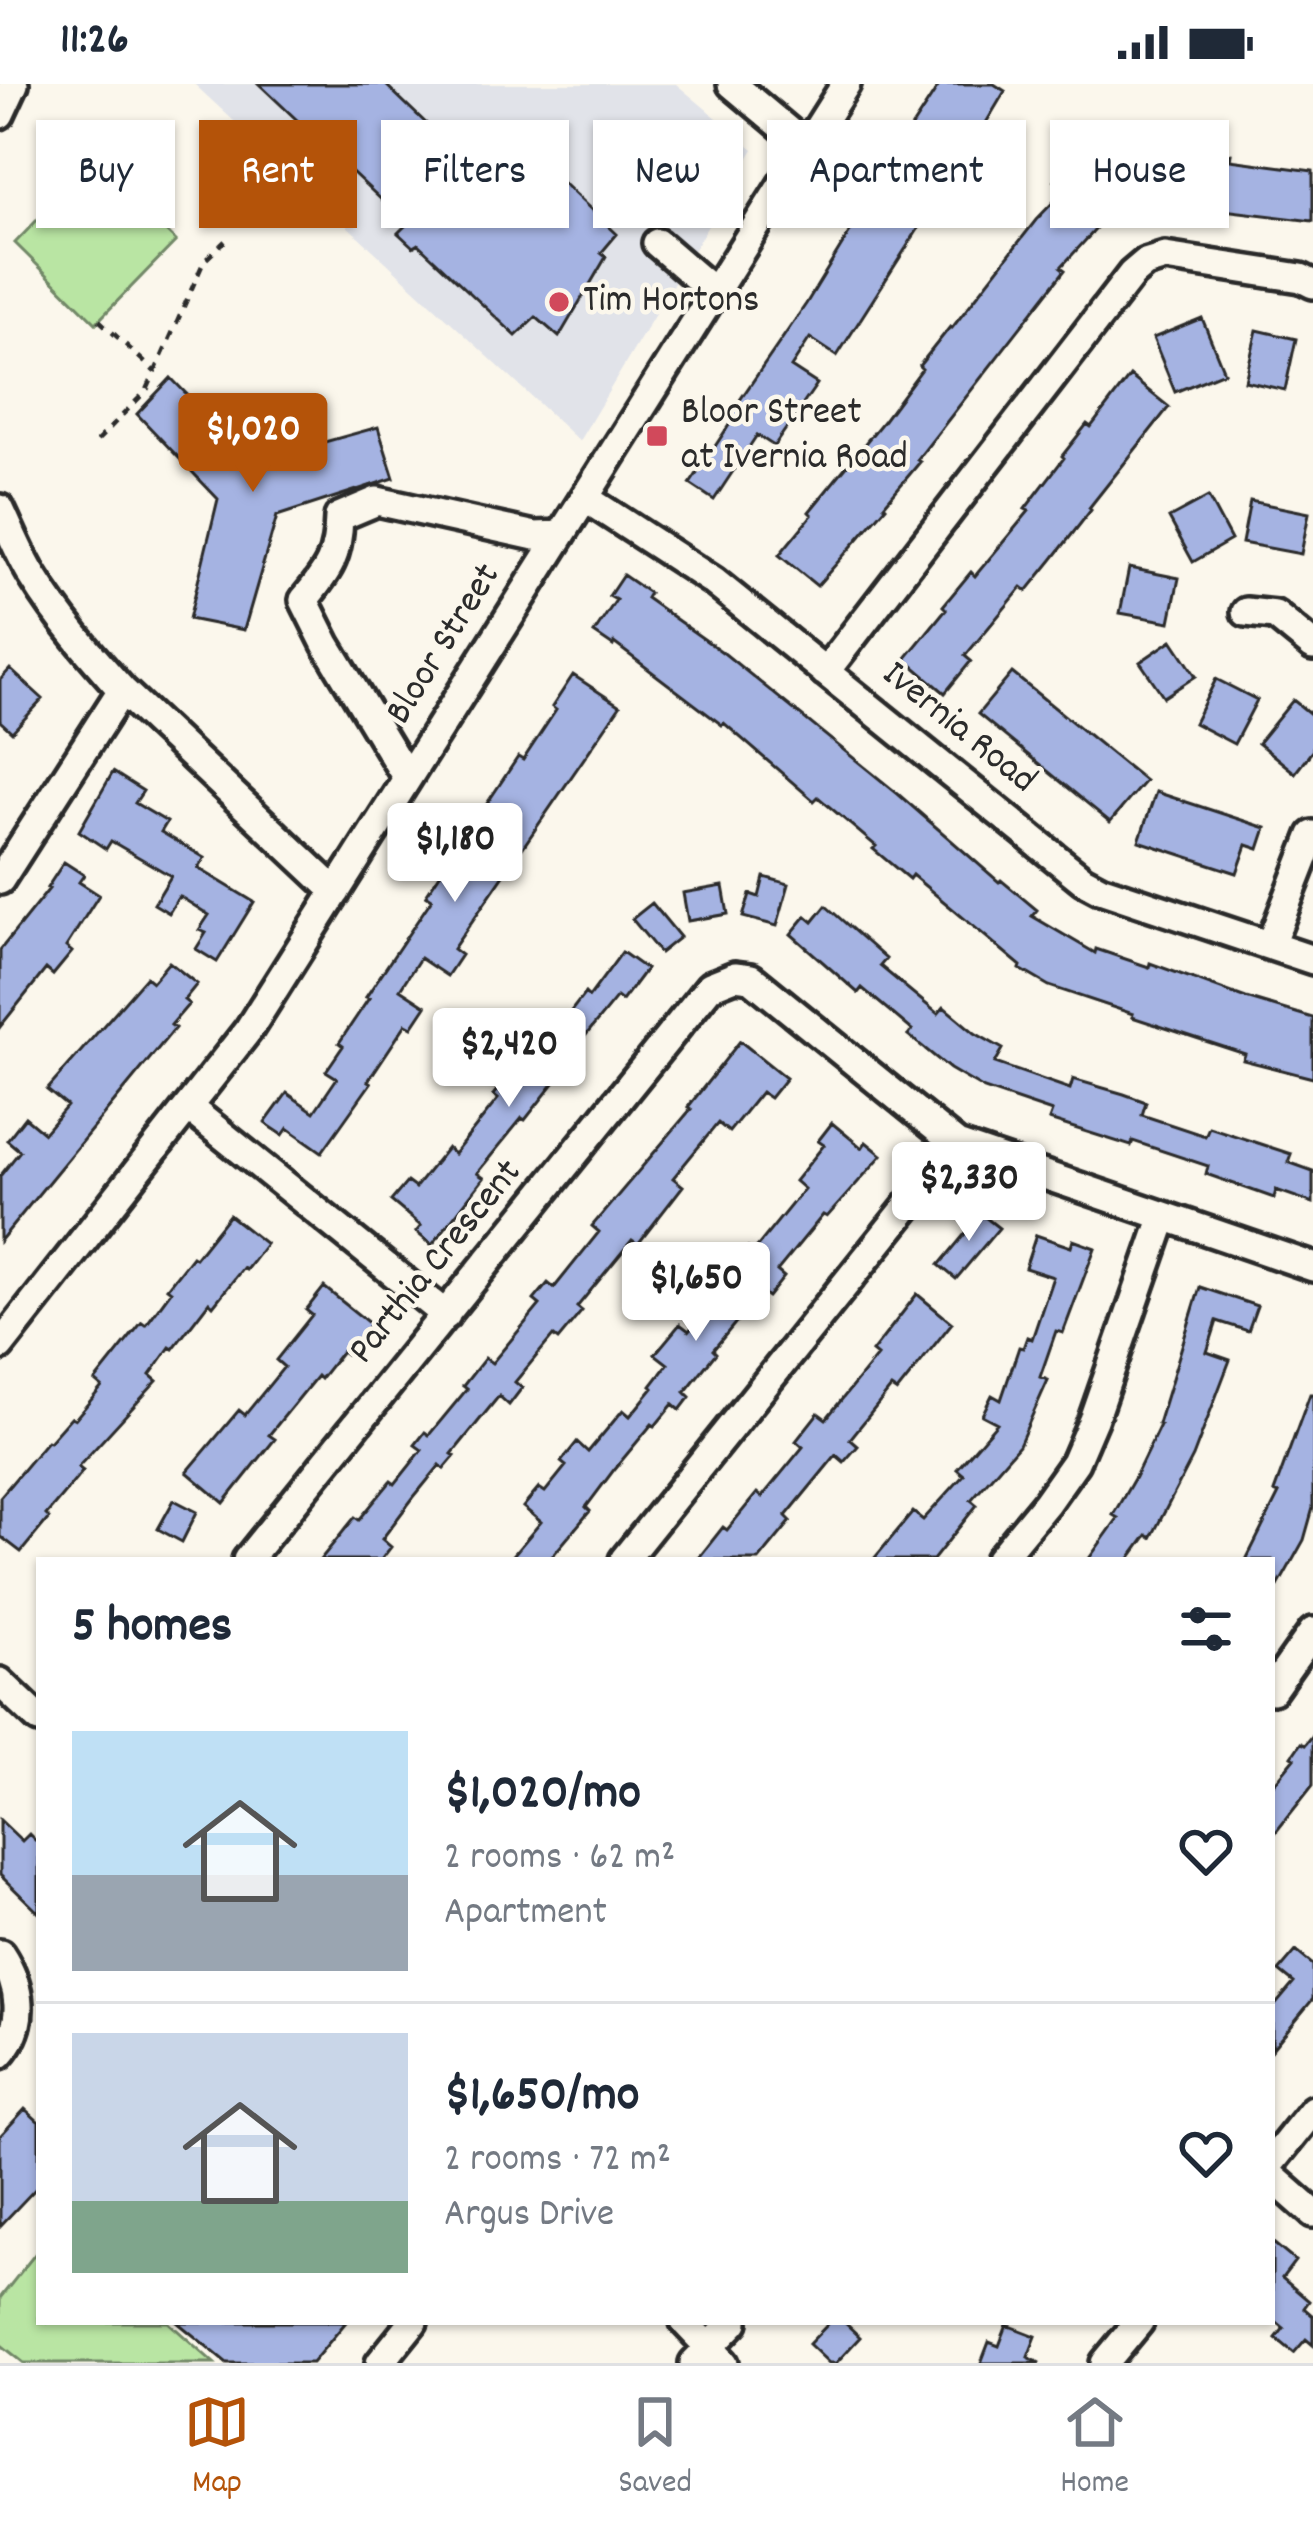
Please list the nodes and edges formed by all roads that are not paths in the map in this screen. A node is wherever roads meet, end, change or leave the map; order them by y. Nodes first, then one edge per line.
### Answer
1 (733, 84) edge
2 (846, 84) edge
3 (775, 120) edge
4 (823, 120) edge
5 (767, 208) edge
6 (657, 243) dead end
7 (1313, 284) edge
8 (714, 292) junction
9 (585, 498) junction
10 (0, 509) edge
11 (561, 536) junction
12 (1246, 612) dead end
13 (1313, 646) edge
14 (825, 672) junction
15 (122, 690) junction
16 (407, 778) junction
17 (1313, 835) edge
18 (0, 880) edge
19 (336, 892) junction
20 (1270, 945) junction
21 (1313, 960) edge
22 (189, 1108) junction
23 (958, 1145) junction
24 (1164, 1216) junction
25 (1313, 1267) edge
26 (446, 1315) junction
27 (0, 1346) edge
28 (249, 1557) edge
29 (626, 1557) edge
30 (1001, 1557) edge
31 (1313, 1632) edge
32 (1275, 1686) edge
33 (4, 1693) edge
34 (36, 1717) edge
35 (0, 1954) edge
36 (0, 2054) edge
37 (1313, 2110) edge
38 (1275, 2157) edge
39 (1275, 2180) edge
40 (1313, 2212) edge
41 (411, 2325) edge
42 (687, 2325) edge
43 (732, 2325) edge
44 (1137, 2325) edge
45 (709, 2358) edge
46 (380, 2363) edge
47 (1105, 2363) edge

1 - 3 street
2 - 4 street, Bloor Street
5 - 8 street, Bloor Street
6 - 8 street
7 - 14 street
8 - 9 street, Bloor Street
9 - 11 street, Bloor Street
9 - 14 street, Ivernia Road
10 - 15 street
11 - 16 street, Bloor Street
11 - 16 street
12 - 13 street
14 - 20 street, Ivernia Road
15 - 18 street
15 - 19 street
16 - 19 street, Bloor Street
17 - 20 street
19 - 22 street, Bloor Street
20 - 21 street, Ivernia Road
22 - 26 street
22 - 27 street, Bloor Street
23 - 24 street, Parthia Crescent
23 - 26 street, Parthia Crescent
23 - 29 street
24 - 25 street, Parthia Crescent
24 - 30 street
26 - 28 street, Parthia Crescent
31 - 32 street
33 - 34 street
35 - 36 street
37 - 38 street
39 - 40 street
41 - 46 street
42 - 45 street
43 - 45 street
44 - 47 street

